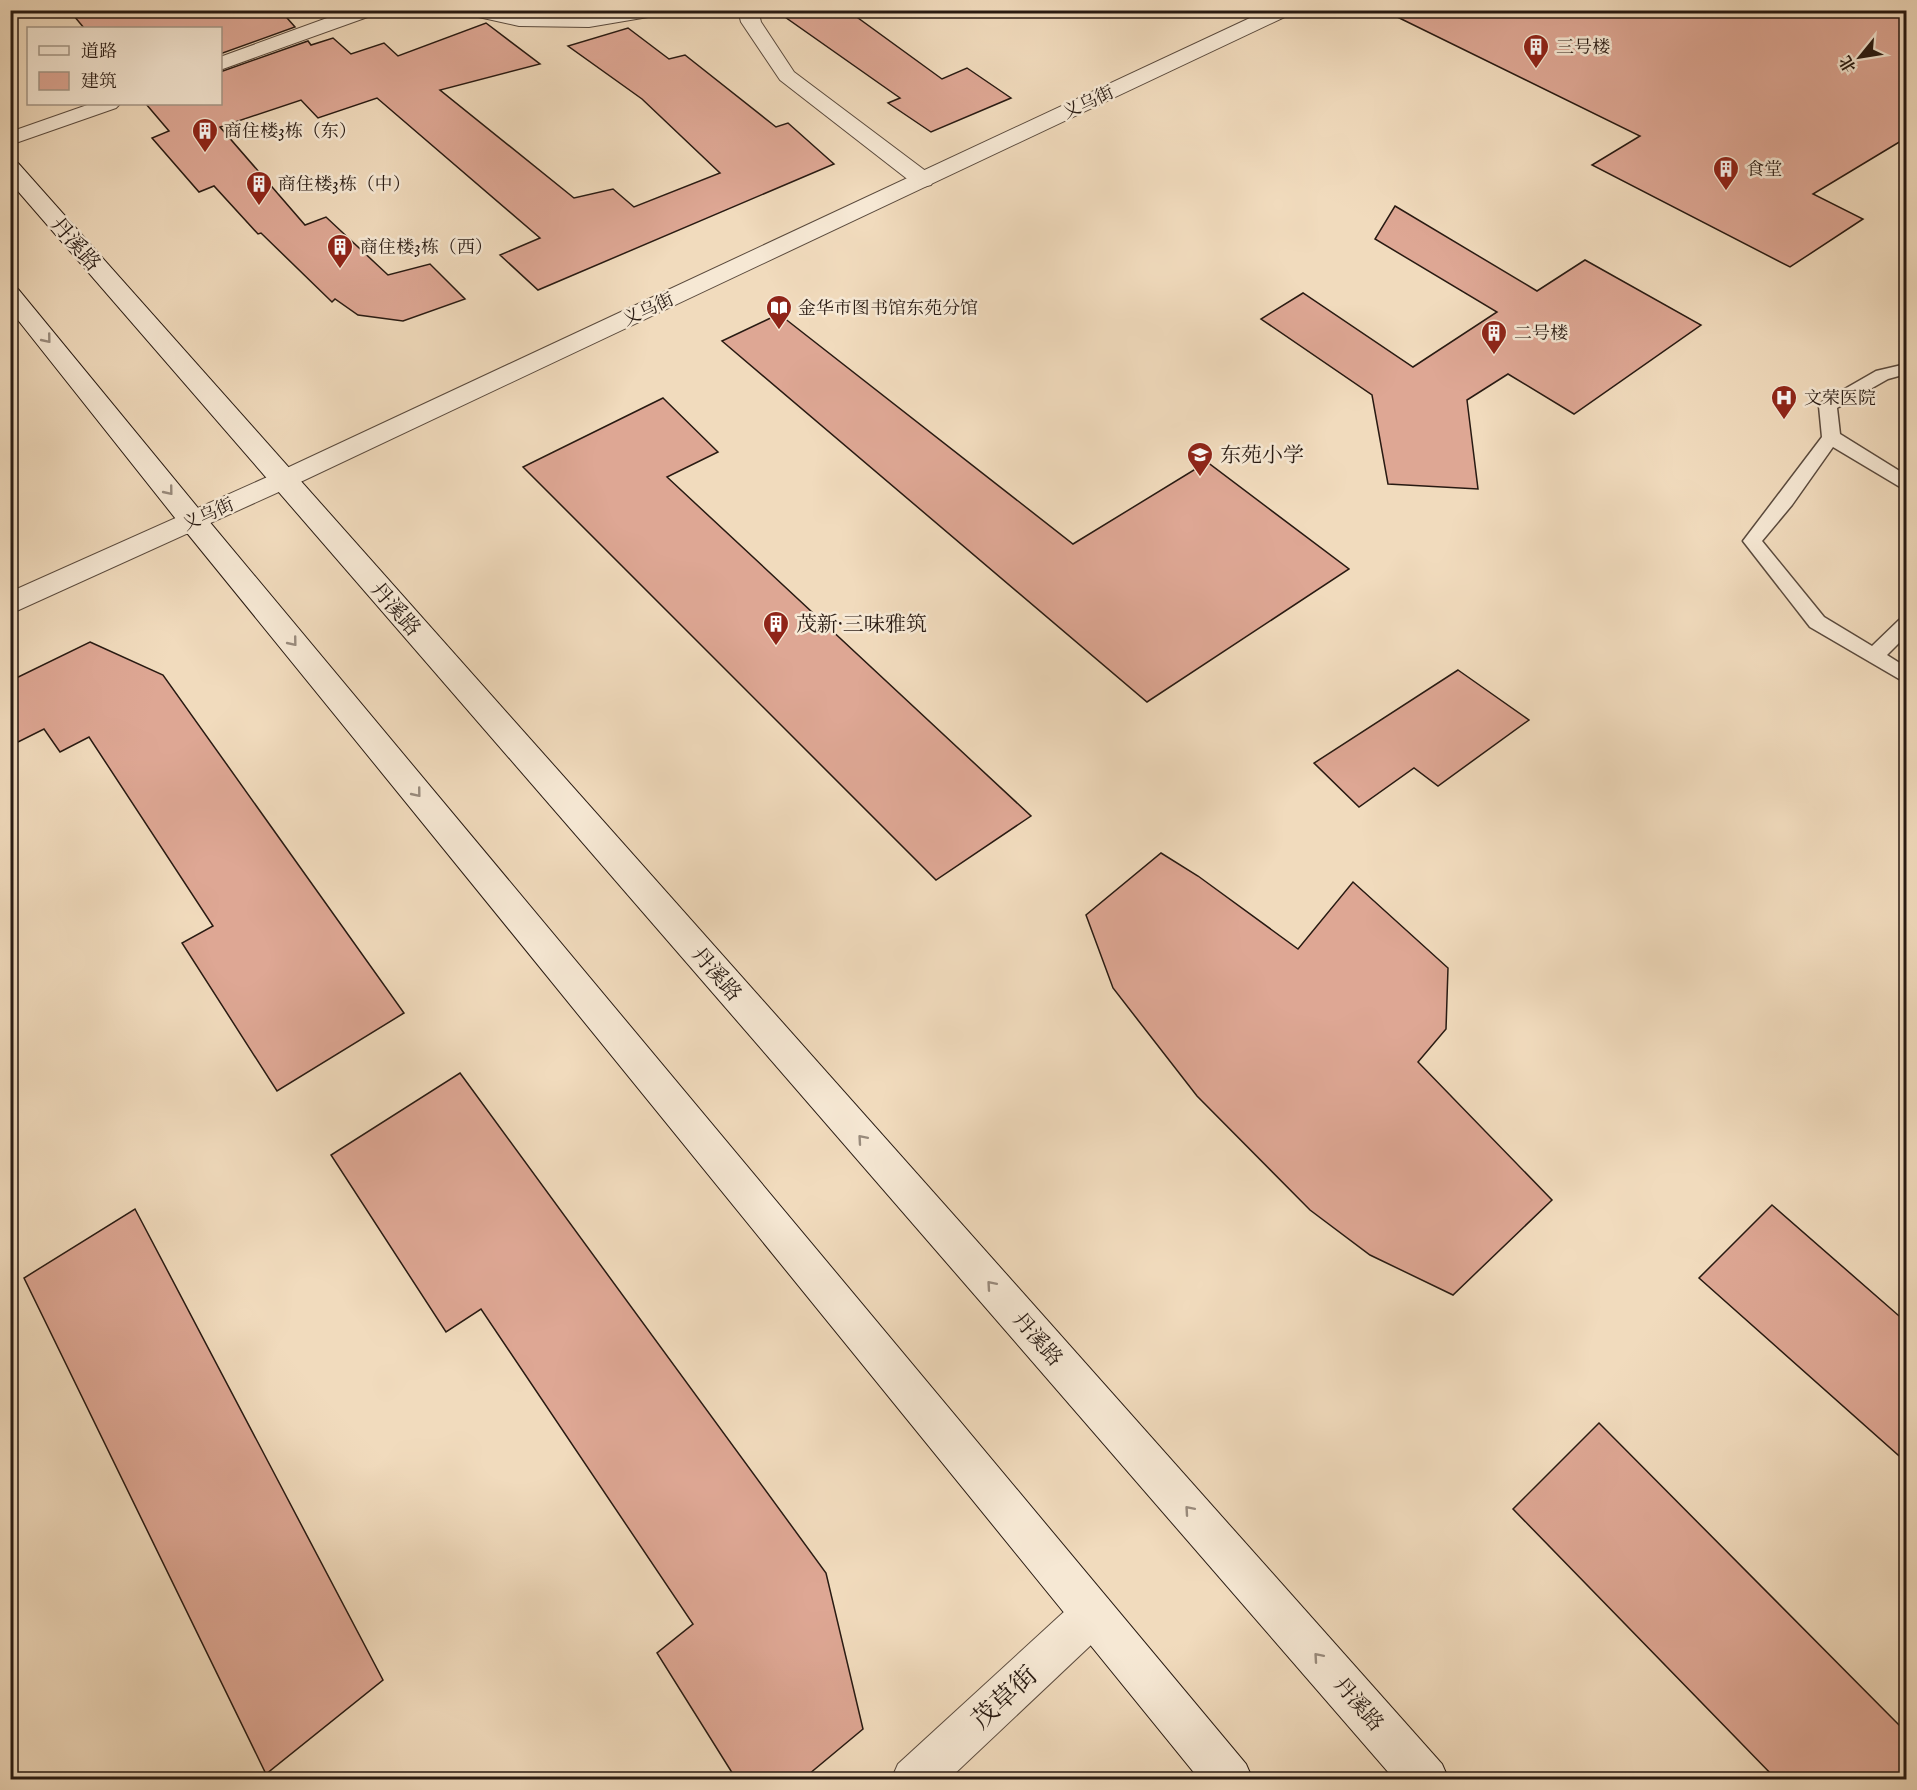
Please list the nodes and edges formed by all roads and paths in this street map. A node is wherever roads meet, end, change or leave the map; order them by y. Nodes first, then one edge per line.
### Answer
1 (369, 10) edge
2 (472, 10) edge
3 (654, 10) edge
4 (748, 10) edge
5 (1284, 10) edge
6 (222, 63) edge
7 (106, 105) edge
8 (10, 139) edge
9 (10, 168) edge
10 (923, 180) junction
11 (10, 294) edge
12 (1906, 369) edge
13 (1831, 437) junction
14 (283, 480) junction
15 (1906, 483) edge
16 (193, 521) junction
17 (10, 604) edge
18 (1906, 625) edge
19 (1874, 656) junction
20 (1906, 676) edge
21 (1094, 1614) junction
22 (914, 1779) edge
23 (1230, 1779) edge
24 (1425, 1779) edge

1 - 6 main road
2 - 3 main road
4 - 10 main road
5 - 10 main road, 义乌街
7 - 8 main road
9 - 14 main road, 丹溪路
10 - 14 main road, 义乌街
11 -> 16 main road
12 - 13 lane
13 - 15 lane
13 - 19 lane
14 - 16 main road, 义乌街
24 -> 14 main road, 丹溪路
16 - 17 main road, 义乌街
16 -> 21 main road
18 - 19 lane
19 - 20 lane
21 - 22 main road, 茂草街
21 - 23 main road

